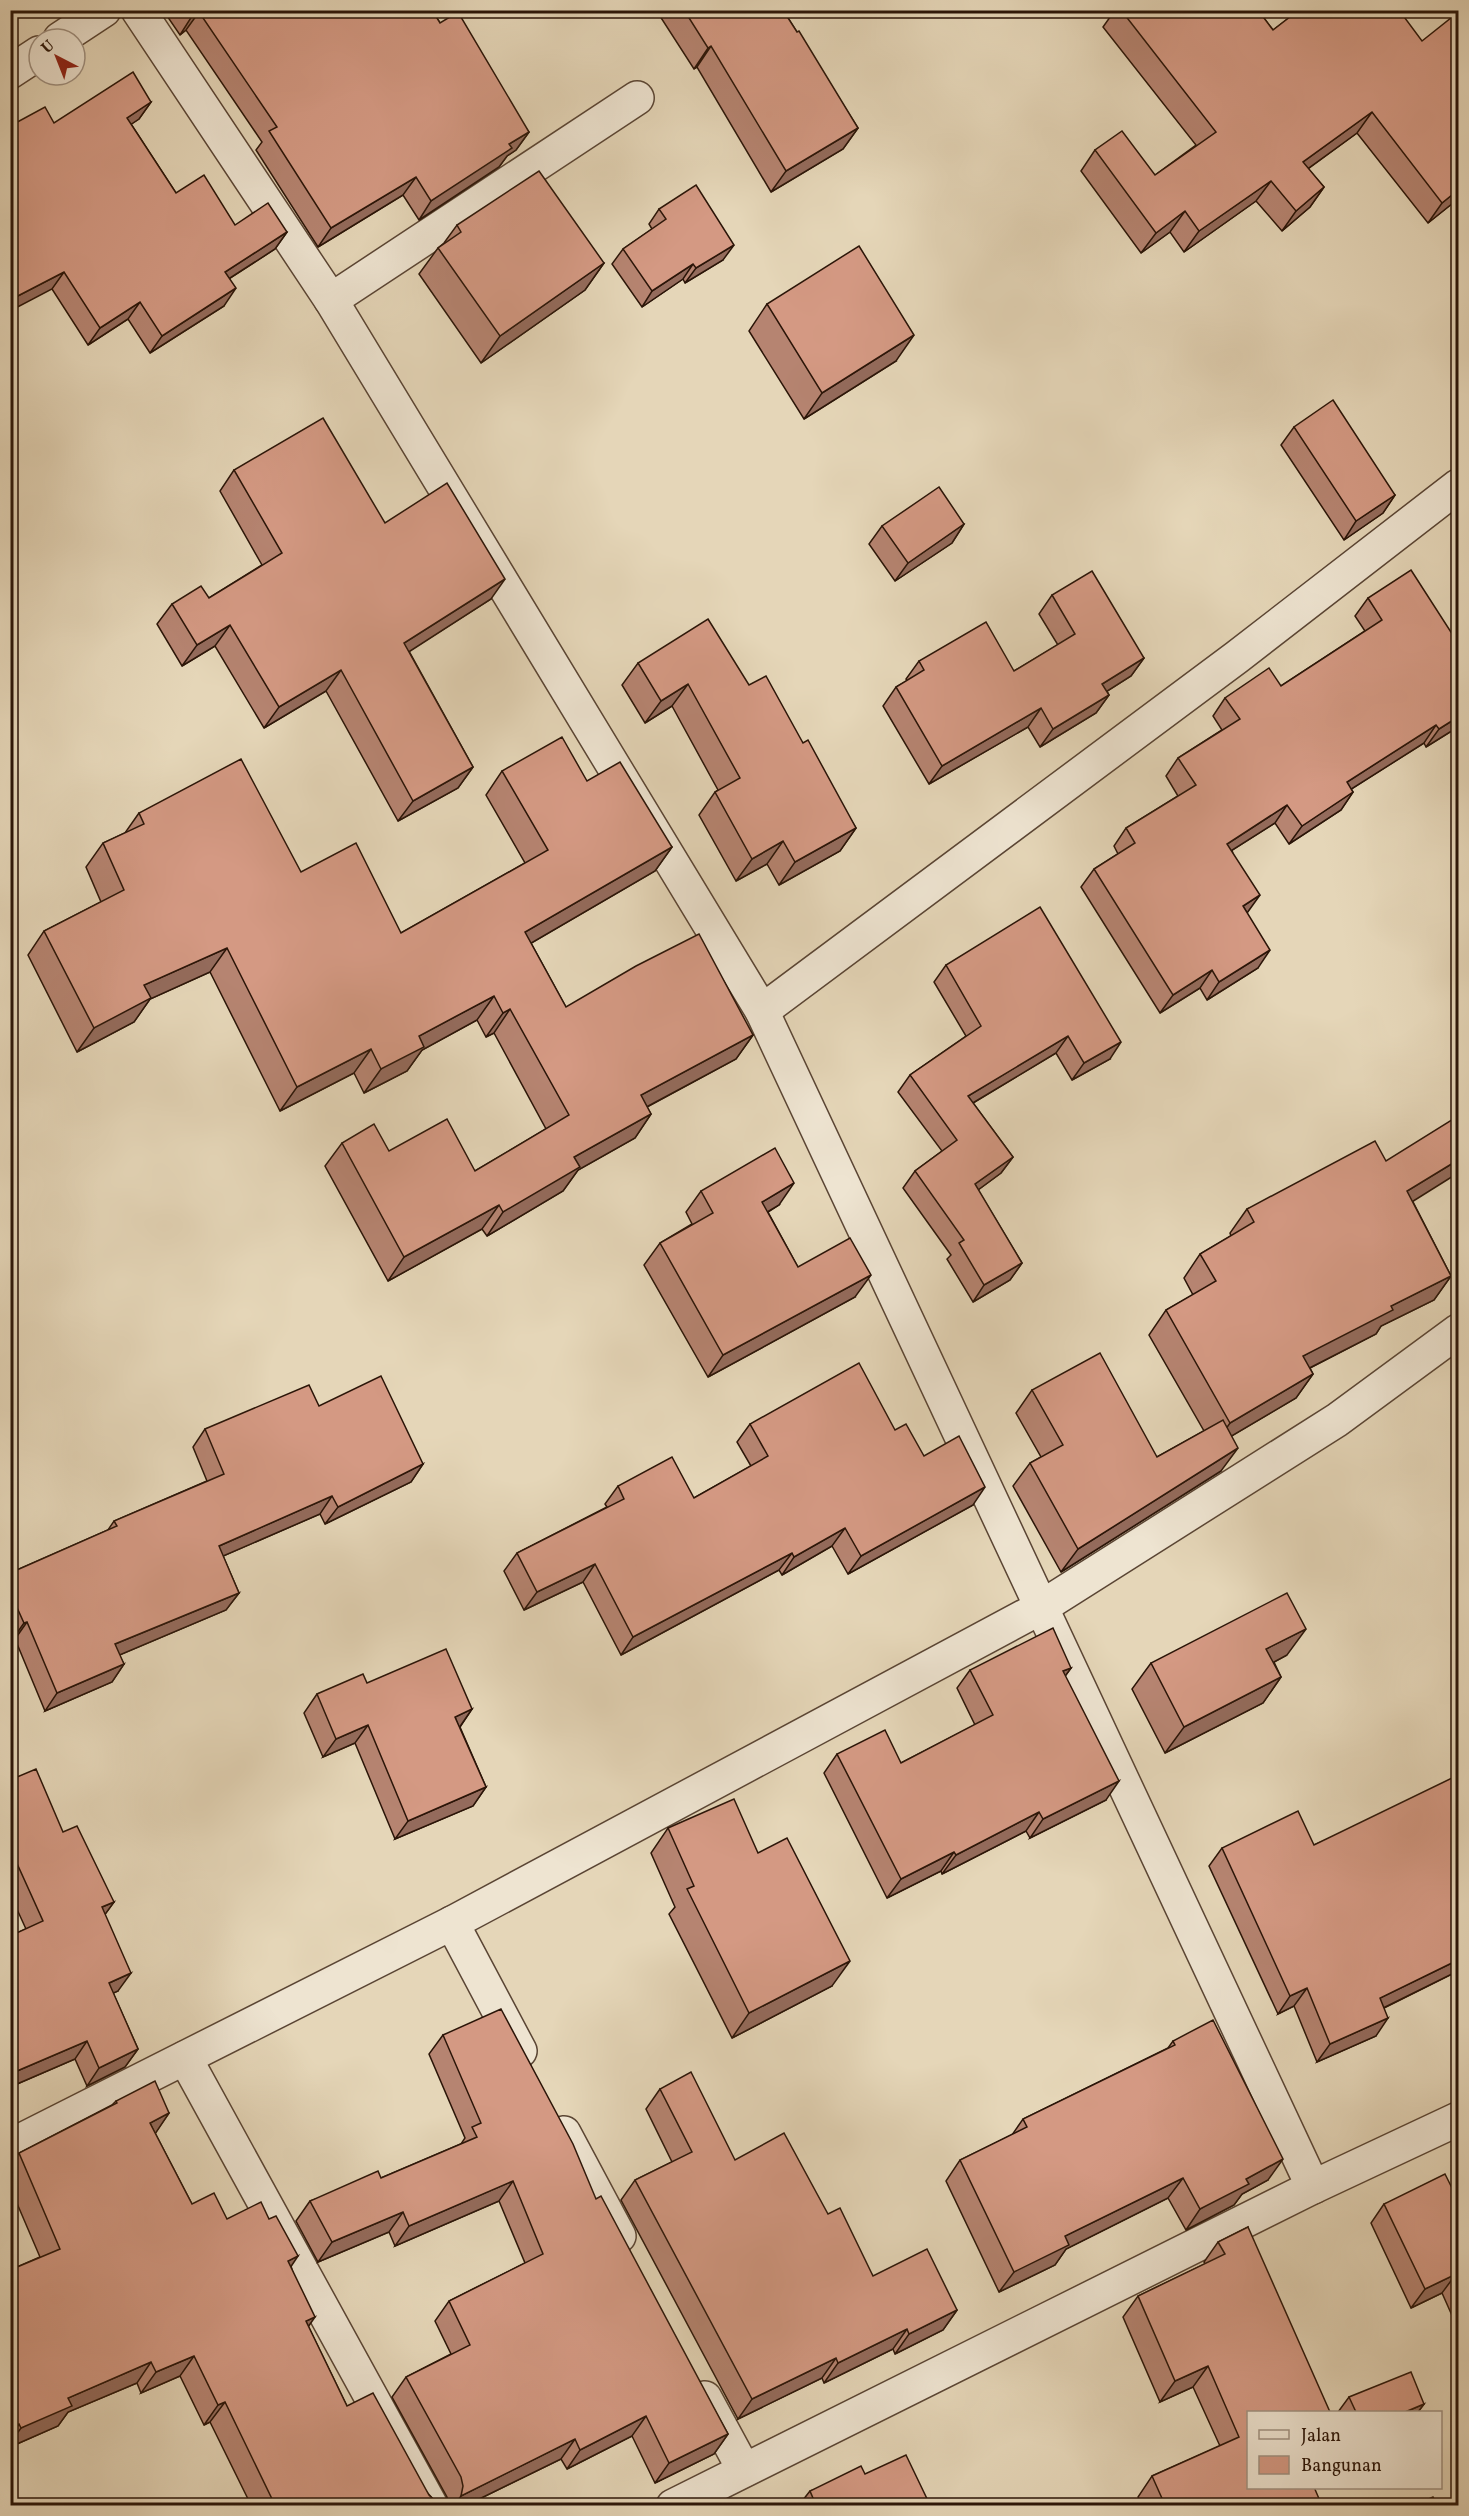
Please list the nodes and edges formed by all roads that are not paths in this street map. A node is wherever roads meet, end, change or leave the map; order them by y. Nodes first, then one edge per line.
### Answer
1 (104, 10) edge
2 (138, 10) edge
3 (78, 27) edge
4 (27, 61) edge
5 (10, 72) edge
6 (637, 98) dead end
7 (331, 300) junction
8 (1458, 486) edge
9 (762, 1011) junction
10 (1458, 1330) edge
11 (1040, 1608) junction
12 (452, 1923) junction
13 (185, 2058) junction
14 (1458, 2119) edge
15 (10, 2146) edge
16 (1313, 2187) junction
17 (632, 2260) edge
18 (694, 2376) edge
19 (744, 2470) junction
20 (431, 2505) edge
21 (673, 2505) edge

1 - 3 street
2 - 7 street
4 - 5 street
6 - 7 street
7 - 9 street
8 - 9 street
9 - 11 street
10 - 11 street
11 - 12 street
11 - 16 street
12 - 13 street
12 - 17 street
13 - 15 street
13 - 20 street
14 - 16 street
16 - 19 street
18 - 19 street
19 - 21 street

